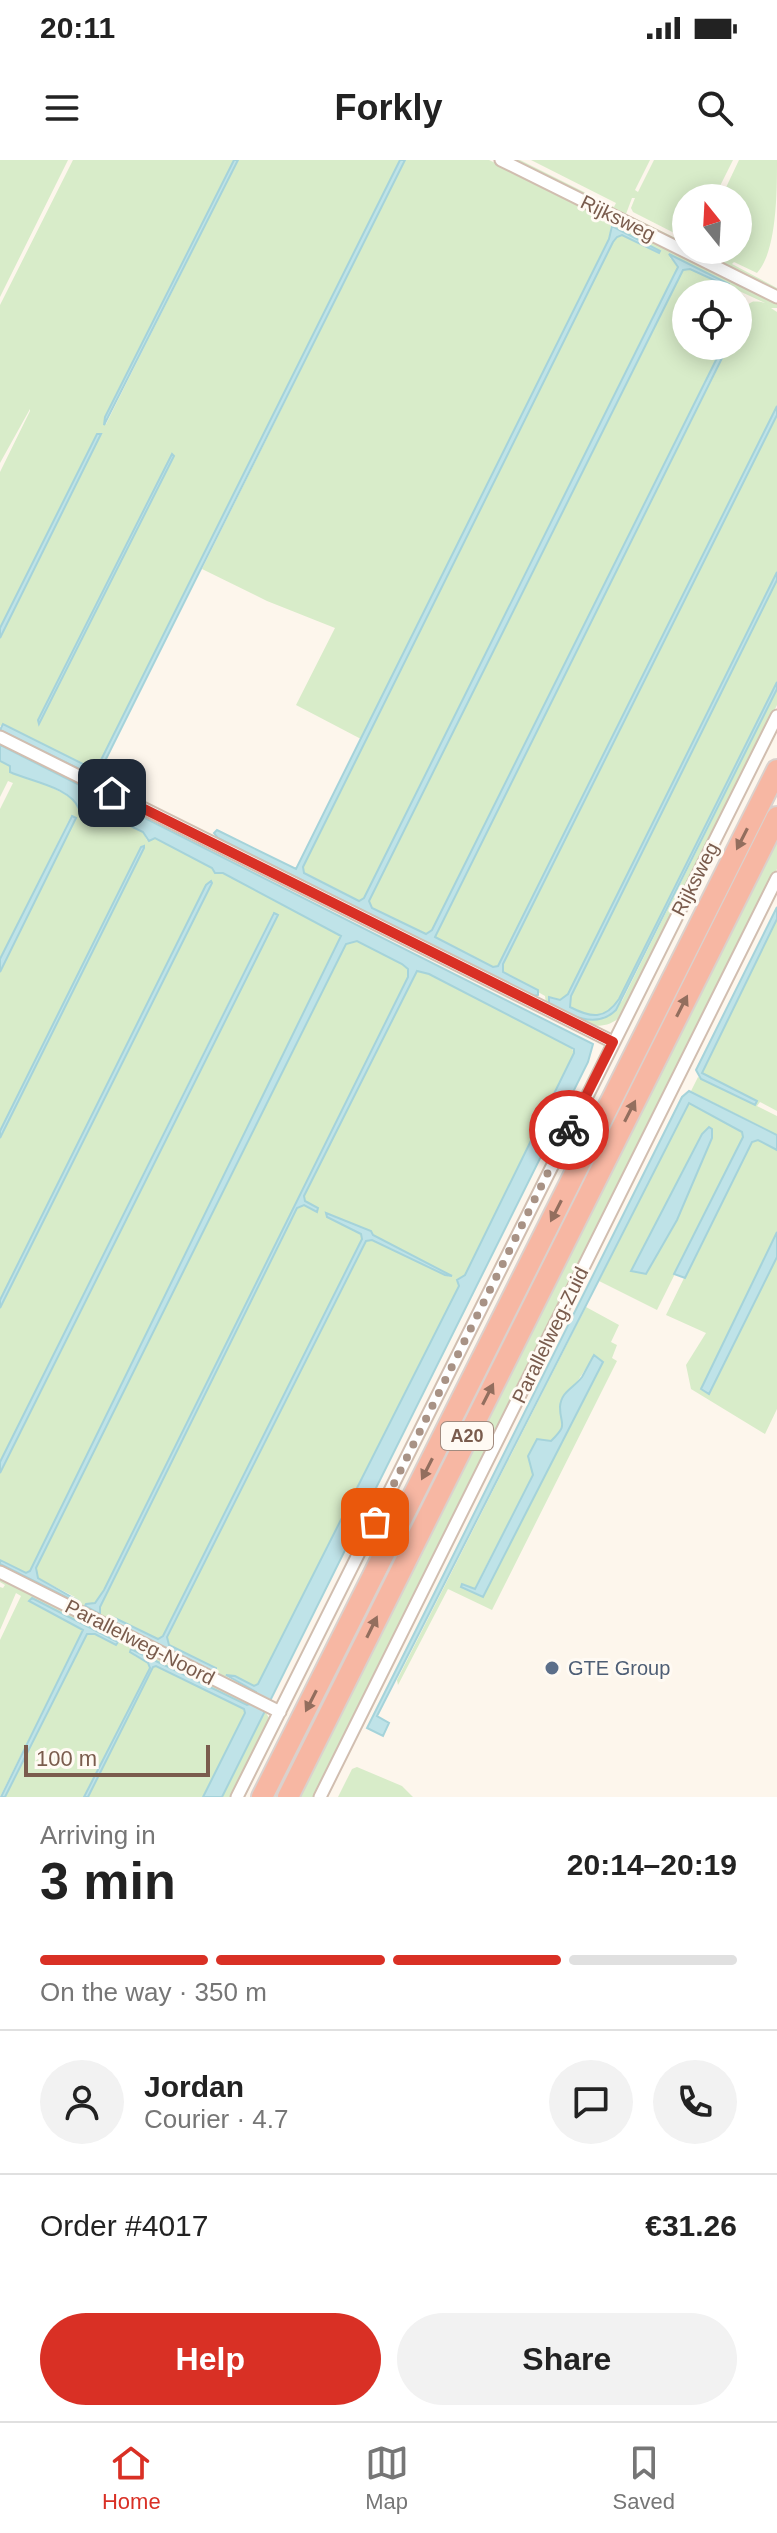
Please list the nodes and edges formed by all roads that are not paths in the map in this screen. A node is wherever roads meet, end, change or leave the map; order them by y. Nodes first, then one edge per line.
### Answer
1 (501, 160) edge
2 (777, 297) edge
3 (777, 716) edge
4 (0, 737) edge
5 (777, 770) edge
6 (777, 817) edge
7 (777, 878) edge
8 (613, 1042) junction
9 (0, 1572) edge
10 (276, 1711) junction
11 (237, 1797) edge
12 (262, 1797) edge
13 (288, 1797) edge
14 (320, 1797) edge

1 - 2 street, Rijksweg
3 - 8 street, Rijksweg
4 - 8 street
5 -> 12 highway, Rijksweg / A20
13 -> 6 highway, A20
7 - 14 street, Parallelweg-Zuid
8 - 10 street
9 - 10 street, Parallelweg-Noord
10 - 11 street

